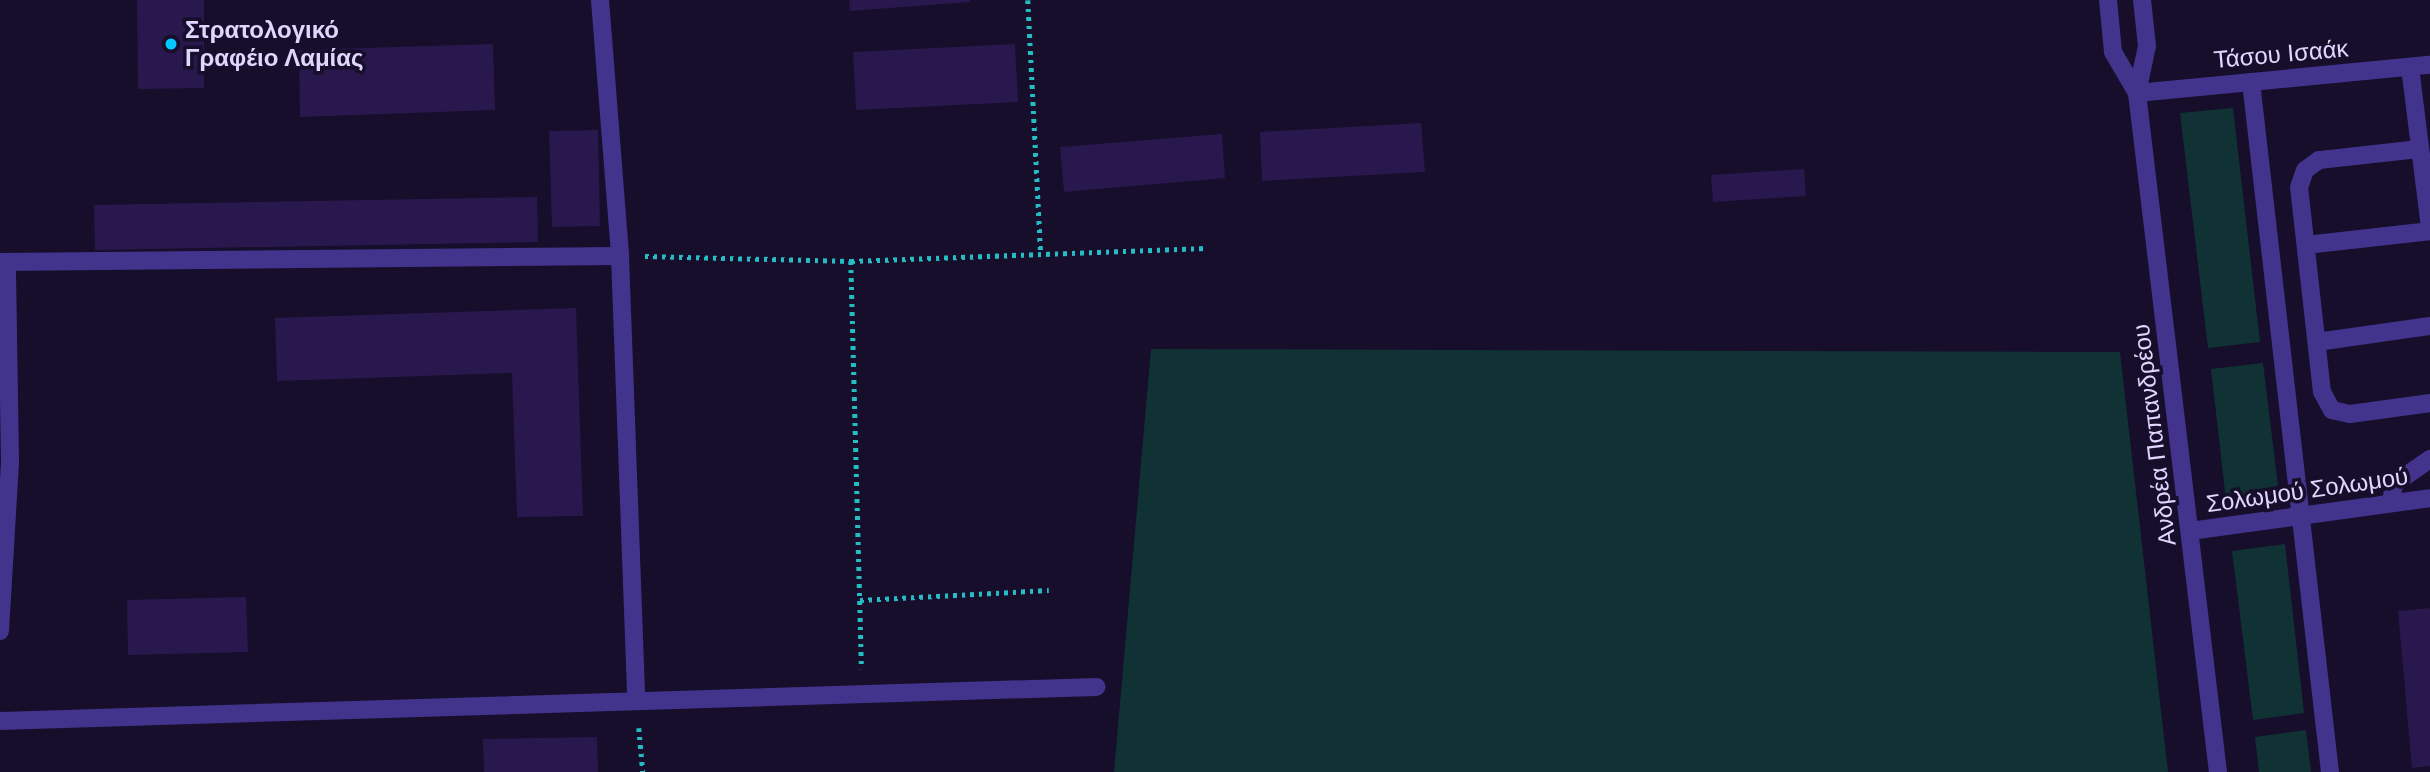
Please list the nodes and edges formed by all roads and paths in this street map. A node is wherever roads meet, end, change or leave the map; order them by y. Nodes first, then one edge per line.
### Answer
1 (600, 0) edge
2 (1028, 0) edge
3 (2108, 0) edge
4 (2142, 0) edge
5 (2430, 65) edge
6 (2410, 67) junction
7 (2251, 82) junction
8 (2137, 93) junction
9 (2419, 149) junction
10 (2430, 229) edge
11 (2306, 245) junction
12 (1208, 248) dead end
13 (1041, 254) junction
14 (620, 256) junction
15 (851, 261) junction
16 (4, 262) edge
17 (2430, 326) edge
18 (2317, 342) junction
19 (2430, 403) edge
20 (2430, 459) edge
21 (2430, 498) edge
22 (2391, 503) junction
23 (2303, 514) junction
24 (2190, 531) junction
25 (1049, 590) dead end
26 (860, 600) junction
27 (0, 631) edge
28 (1096, 687) dead end
29 (863, 696) junction
30 (636, 697) junction
31 (0, 721) edge
32 (643, 772) edge
33 (2218, 772) edge
34 (2330, 772) edge

1 - 14 street
2 - 13 path
3 - 8 street, Ανδρέα Παπανδρέου
4 - 8 street, Ανδρέα Παπανδρέου
5 - 6 street, Τάσου Ισαάκ
6 - 7 street, Τάσου Ισαάκ
6 - 9 street
7 - 8 street, Τάσου Ισαάκ
7 - 23 street
8 - 24 street, Ανδρέα Παπανδρέου
9 - 10 street
9 - 11 street
10 - 11 street
11 - 18 street
12 - 13 path
13 - 15 path
14 - 15 path
14 - 16 street
14 - 30 street
15 - 26 path
16 - 27 street
17 - 18 street
18 - 19 street
20 - 22 street
21 - 22 street, Σολωμού Σολωμού
22 - 23 street, Σολωμού Σολωμού
23 - 24 street, Σολωμού Σολωμού
23 - 34 street
24 - 33 street, Ανδρέα Παπανδρέου
25 - 26 path
26 - 29 path
28 - 29 street
29 - 30 street
30 - 31 street
30 - 32 path

